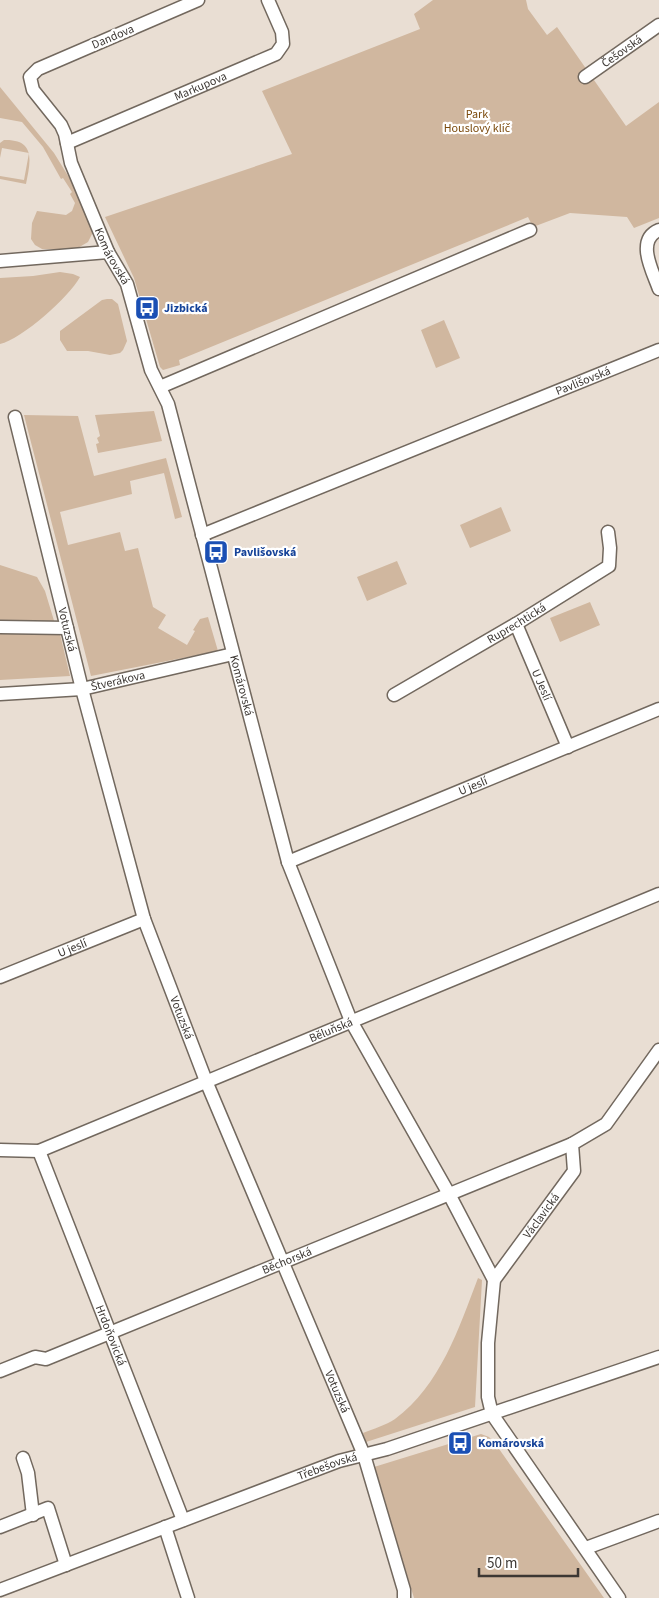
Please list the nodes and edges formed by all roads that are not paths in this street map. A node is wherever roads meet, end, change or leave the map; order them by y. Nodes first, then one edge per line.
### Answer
1 (198, 0) edge
2 (272, 1) edge
3 (659, 25) edge
4 (585, 77) dead end
5 (30, 78) joint
6 (67, 143) junction
7 (530, 230) dead end
8 (659, 230) edge
9 (108, 252) junction
10 (0, 261) edge
11 (659, 289) edge
12 (659, 350) edge
13 (160, 387) junction
14 (15, 417) dead end
15 (608, 532) dead end
16 (202, 536) junction
17 (516, 624) junction
18 (0, 627) edge
19 (67, 628) junction
20 (233, 654) junction
21 (82, 689) junction
22 (0, 694) edge
23 (394, 695) dead end
24 (659, 709) edge
25 (568, 747) junction
26 (288, 862) junction
27 (659, 894) edge
28 (144, 919) junction
29 (0, 978) edge
30 (351, 1022) junction
31 (659, 1050) edge
32 (206, 1082) junction
33 (572, 1144) junction
34 (0, 1150) edge
35 (39, 1151) junction
36 (450, 1194) junction
37 (282, 1263) junction
38 (494, 1280) junction
39 (110, 1333) junction
40 (659, 1357) edge
41 (0, 1371) edge
42 (492, 1414) junction
43 (364, 1455) junction
44 (23, 1458) dead end
45 (33, 1515) junction
46 (183, 1520) junction
47 (659, 1521) edge
48 (0, 1527) edge
49 (165, 1527) junction
50 (586, 1548) junction
51 (66, 1565) junction
52 (0, 1590) edge
53 (188, 1598) edge
54 (404, 1598) edge
55 (619, 1598) edge

1 - 5 street, Dandova
2 - 6 street, Markupova
3 - 4 street, Češovská
5 - 6 street, Komárovská
6 - 9 street, Komárovská
7 - 13 street
8 - 11 street
9 - 10 street
9 - 13 street, Komárovská
12 - 16 street, Pavlišovská
13 - 16 street, Komárovská
14 - 19 street, Votuzská
15 - 17 street, Ruprechtická
16 - 20 street, Komárovská
17 - 23 street, Ruprechtická
17 - 25 street, U Jeslí
18 - 19 street
19 - 21 street, Votuzská
20 - 21 street, Štverákova
20 - 26 street, Komárovská
21 - 22 street, Štverákova
21 - 28 street, Votuzská
24 - 25 street, U jeslí
25 - 26 street, U jeslí
26 - 30 street, Komárovská
27 - 30 street, Běluňská
28 - 29 street, U jeslí
28 - 32 street, Votuzská
30 - 32 street, Běluňská
30 - 36 street, Komárovská
31 - 33 street
32 - 35 street, Běluňská
32 - 37 street, Votuzská
33 - 36 street, Běchorská
33 - 38 street, Václavická
34 - 35 street, Běluňská
35 - 39 street, Hrdoňovická
36 - 37 street, Běchorská
36 - 38 street, Komárovská
37 - 39 street, Běchorská
37 - 43 street, Votuzská
38 - 42 street
39 - 41 street, Běchorská
39 - 46 street, Hrdoňovická
40 - 42 street, Třebešovská
42 - 43 street, Třebešovská
42 - 50 street
43 - 46 street, Třebešovská
43 - 54 street, Votuzská
44 - 45 street
45 - 48 street
45 - 51 street
46 - 49 street, Třebešovská
47 - 50 street
49 - 51 street, Třebešovská
49 - 53 street
50 - 55 street
51 - 52 street, Třebešovská

